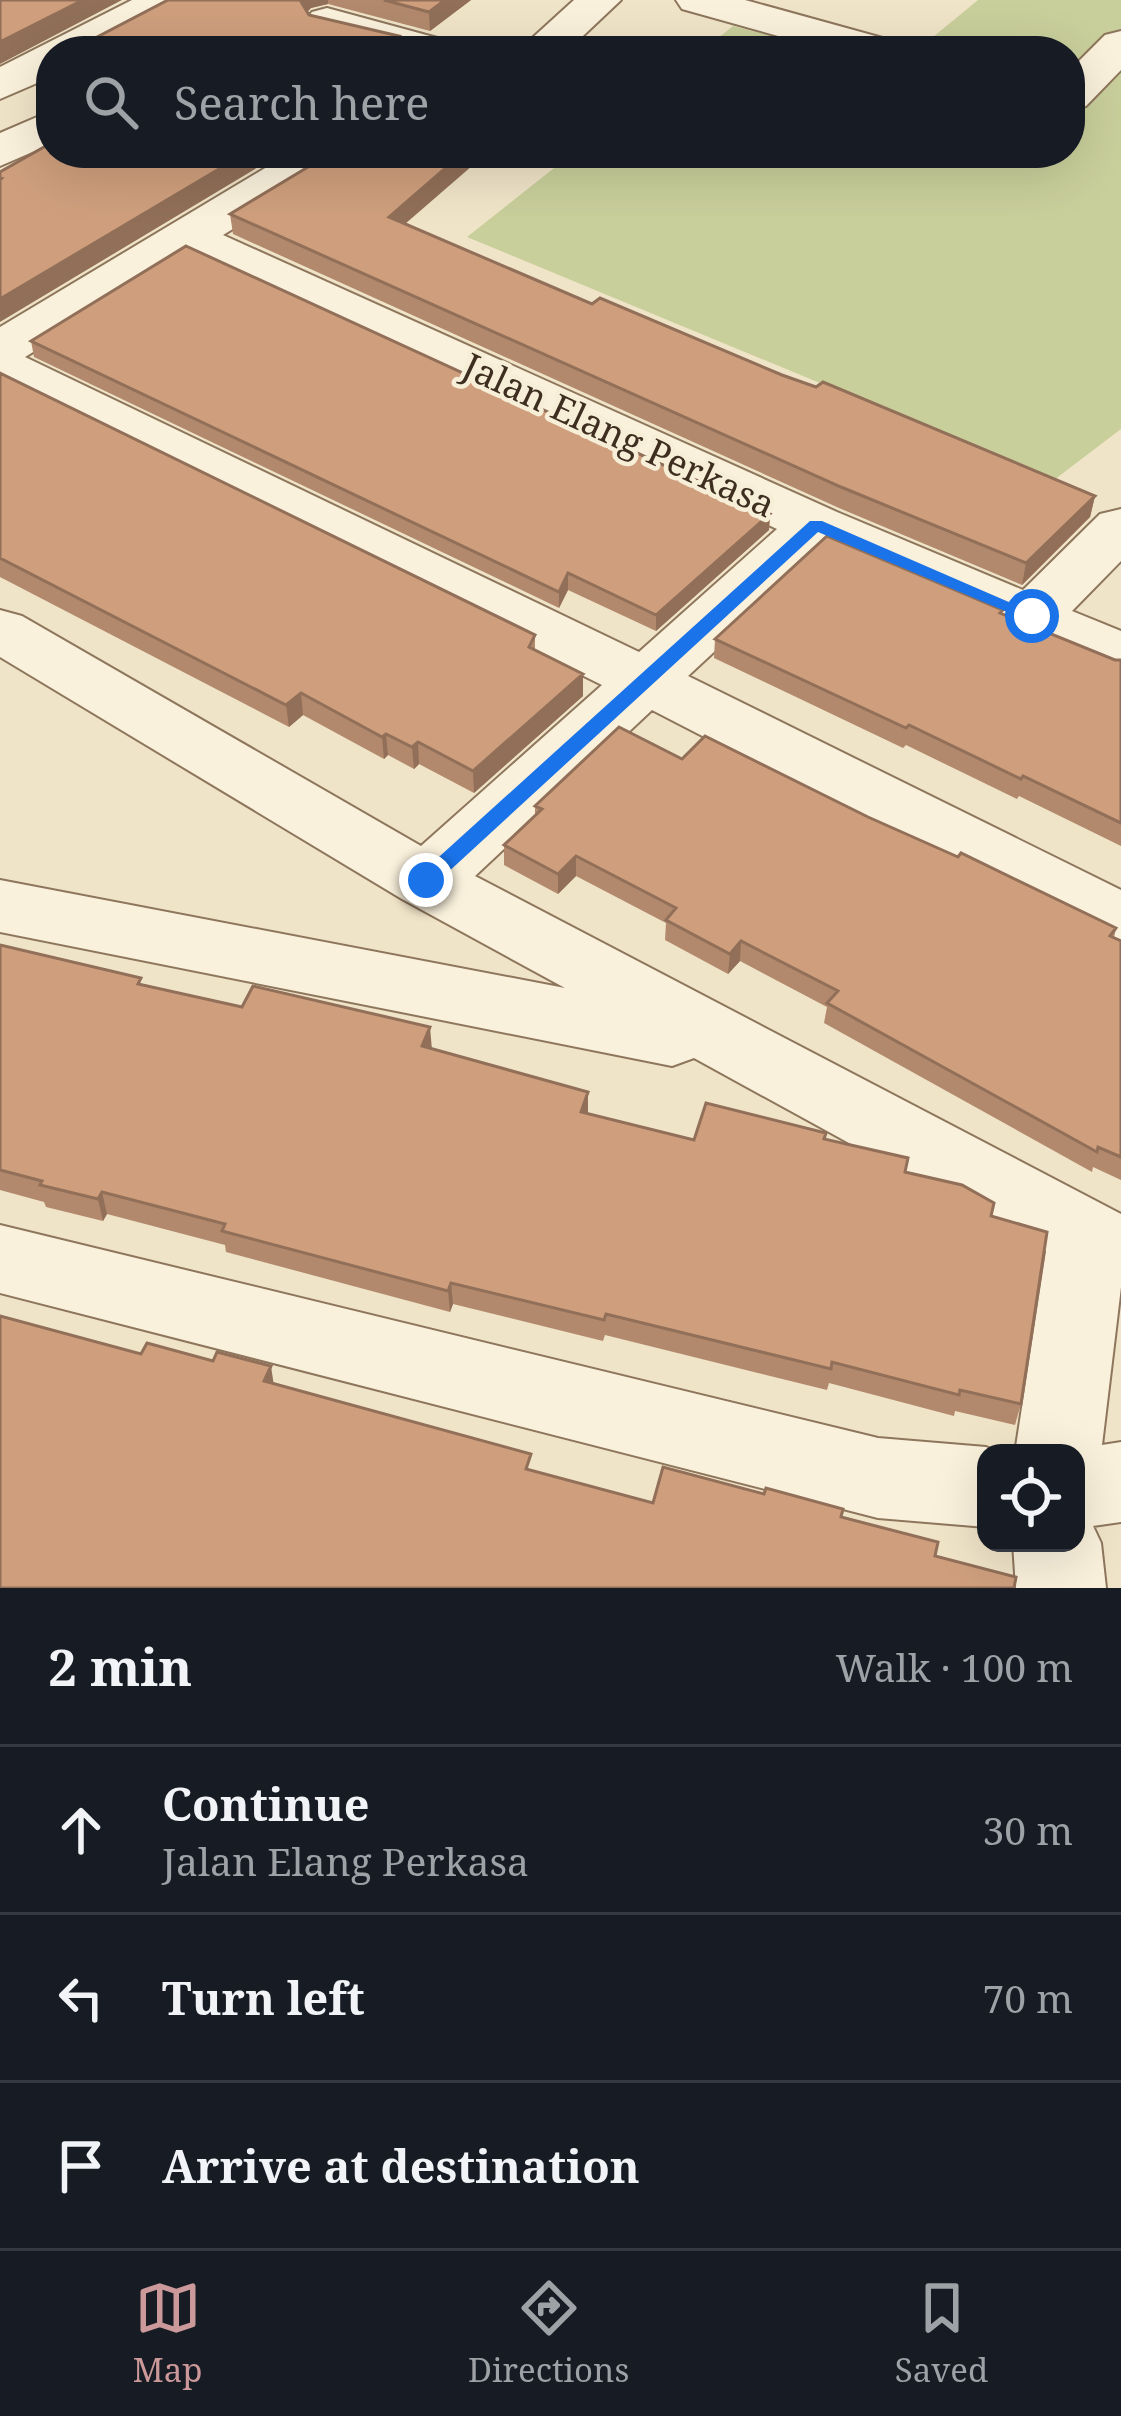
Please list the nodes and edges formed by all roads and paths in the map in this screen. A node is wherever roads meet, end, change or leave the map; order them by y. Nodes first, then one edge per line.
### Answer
1 (165, 0) edge
2 (600, 0) edge
3 (697, 0) edge
4 (878, 2) edge
5 (327, 21) edge
6 (96, 36) edge
7 (382, 36) edge
8 (558, 36) edge
9 (825, 36) edge
10 (835, 36) edge
11 (1121, 44) edge
12 (36, 67) edge
13 (1085, 83) edge
14 (0, 85) edge
15 (1085, 104) edge
16 (1121, 117) edge
17 (36, 132) edge
18 (0, 152) edge
19 (298, 168) edge
20 (186, 237) junction
21 (0, 350) edge
22 (0, 366) edge
23 (816, 524) junction
24 (1121, 527) edge
25 (1032, 616) junction
26 (0, 630) edge
27 (1121, 655) edge
28 (648, 682) junction
29 (426, 880) junction
30 (0, 906) edge
31 (1121, 921) edge
32 (735, 1049) junction
33 (1104, 1244) edge
34 (0, 1259) edge
35 (1060, 1444) edge
36 (1121, 1482) edge
37 (977, 1486) edge
38 (1085, 1488) edge
39 (1059, 1552) edge
40 (1061, 1588) edge

1 - 6 street
2 - 8 street
3 - 9 street
4 - 10 street
5 - 7 street
11 - 13 street
12 - 14 street
15 - 16 street
17 - 18 street
19 - 20 street
20 - 21 street
20 - 23 street, Jalan Elang Perkasa
22 - 28 street
23 - 25 street, Jalan Elang Perkasa
23 - 28 street
24 - 25 street
25 - 27 street, Jalan Elang Perkasa
26 - 29 street
28 - 29 street
28 - 31 street
29 - 32 street
30 - 32 street
32 - 33 street
33 - 35 street
34 - 37 street
36 - 38 street
39 - 40 street

